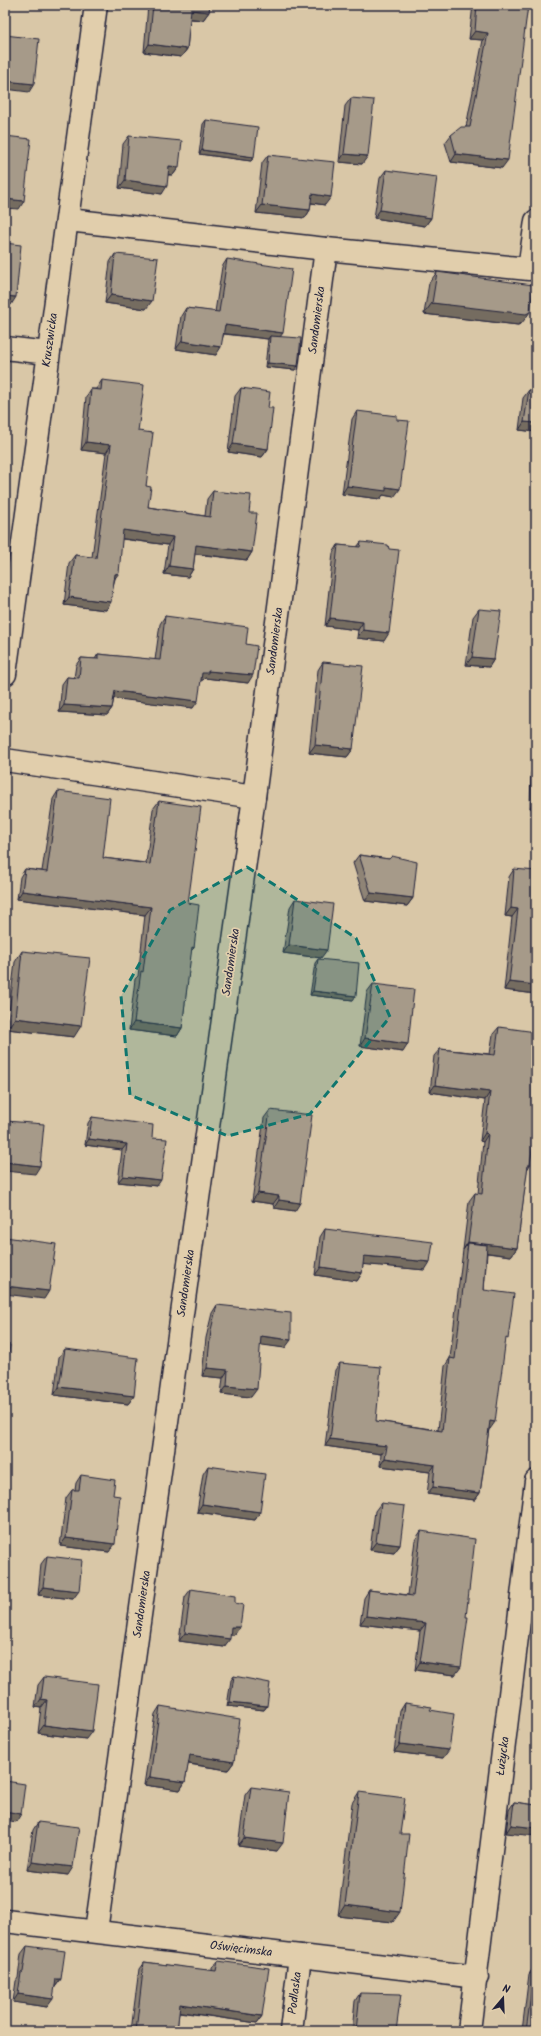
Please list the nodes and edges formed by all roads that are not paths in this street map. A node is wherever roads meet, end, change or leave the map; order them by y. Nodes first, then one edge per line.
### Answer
1 (96, 5) edge
2 (68, 220) junction
3 (536, 221) edge
4 (326, 249) junction
5 (5, 348) edge
6 (48, 353) junction
7 (5, 674) edge
8 (5, 760) edge
9 (254, 797) junction
10 (536, 1481) edge
11 (5, 1920) edge
12 (96, 1931) junction
13 (300, 1956) junction
14 (477, 1977) junction
15 (291, 2031) edge
16 (469, 2031) edge

1 - 2 street, Kruszwicka
2 - 4 street
2 - 6 street, Kruszwicka
3 - 4 street
4 - 9 street, Sandomierska
5 - 6 street
6 - 7 street, Kruszwicka
8 - 9 street
9 - 12 street, Sandomierska
10 - 14 street, Łużycka
11 - 12 street, Oświęcimska
12 - 13 street, Oświęcimska
13 - 14 street, Oświęcimska
13 - 15 street, Podlaska
14 - 16 street, Łużycka

